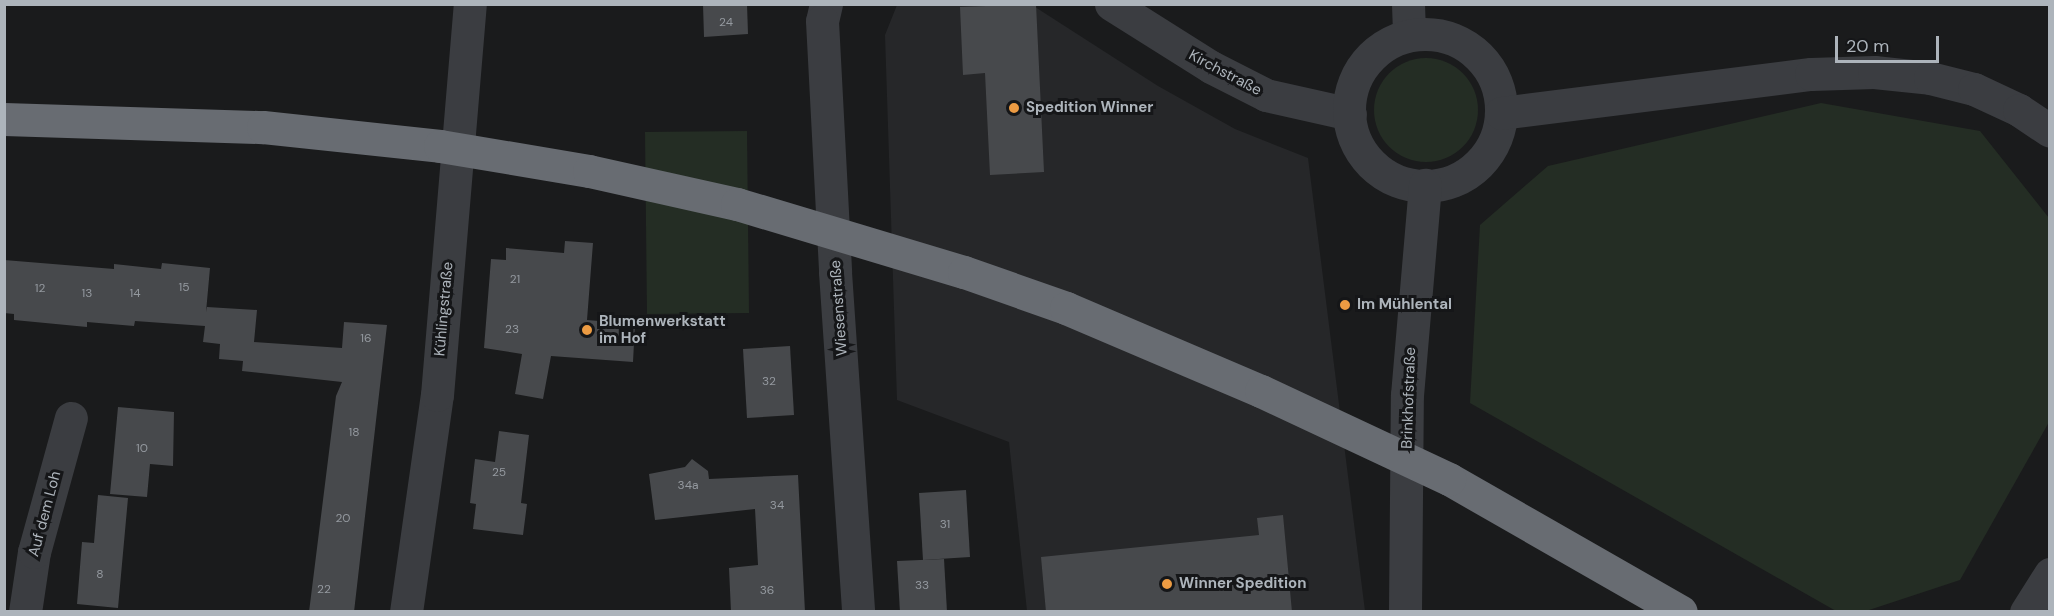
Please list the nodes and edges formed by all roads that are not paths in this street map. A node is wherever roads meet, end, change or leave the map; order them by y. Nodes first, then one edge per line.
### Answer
1 (470, 4) edge
2 (826, 4) edge
3 (1111, 4) edge
4 (1409, 20) edge
5 (1501, 113) junction
6 (1350, 114) junction
7 (4, 120) edge
8 (2049, 131) edge
9 (1425, 185) junction
10 (71, 418) dead end
11 (25, 612) edge
12 (406, 612) edge
13 (858, 612) edge
14 (1404, 612) edge
15 (1681, 612) edge

1 - 12 street, Kühlingstraße
2 - 13 street, Wiesenstraße
3 - 6 street, Kirchstraße
4 - 5 street
4 - 6 street
5 - 8 street
5 - 9 street
6 - 9 street
7 - 15 highway, bridge
9 - 14 street, Brinkhofstraße
10 - 11 street, Auf dem Loh

